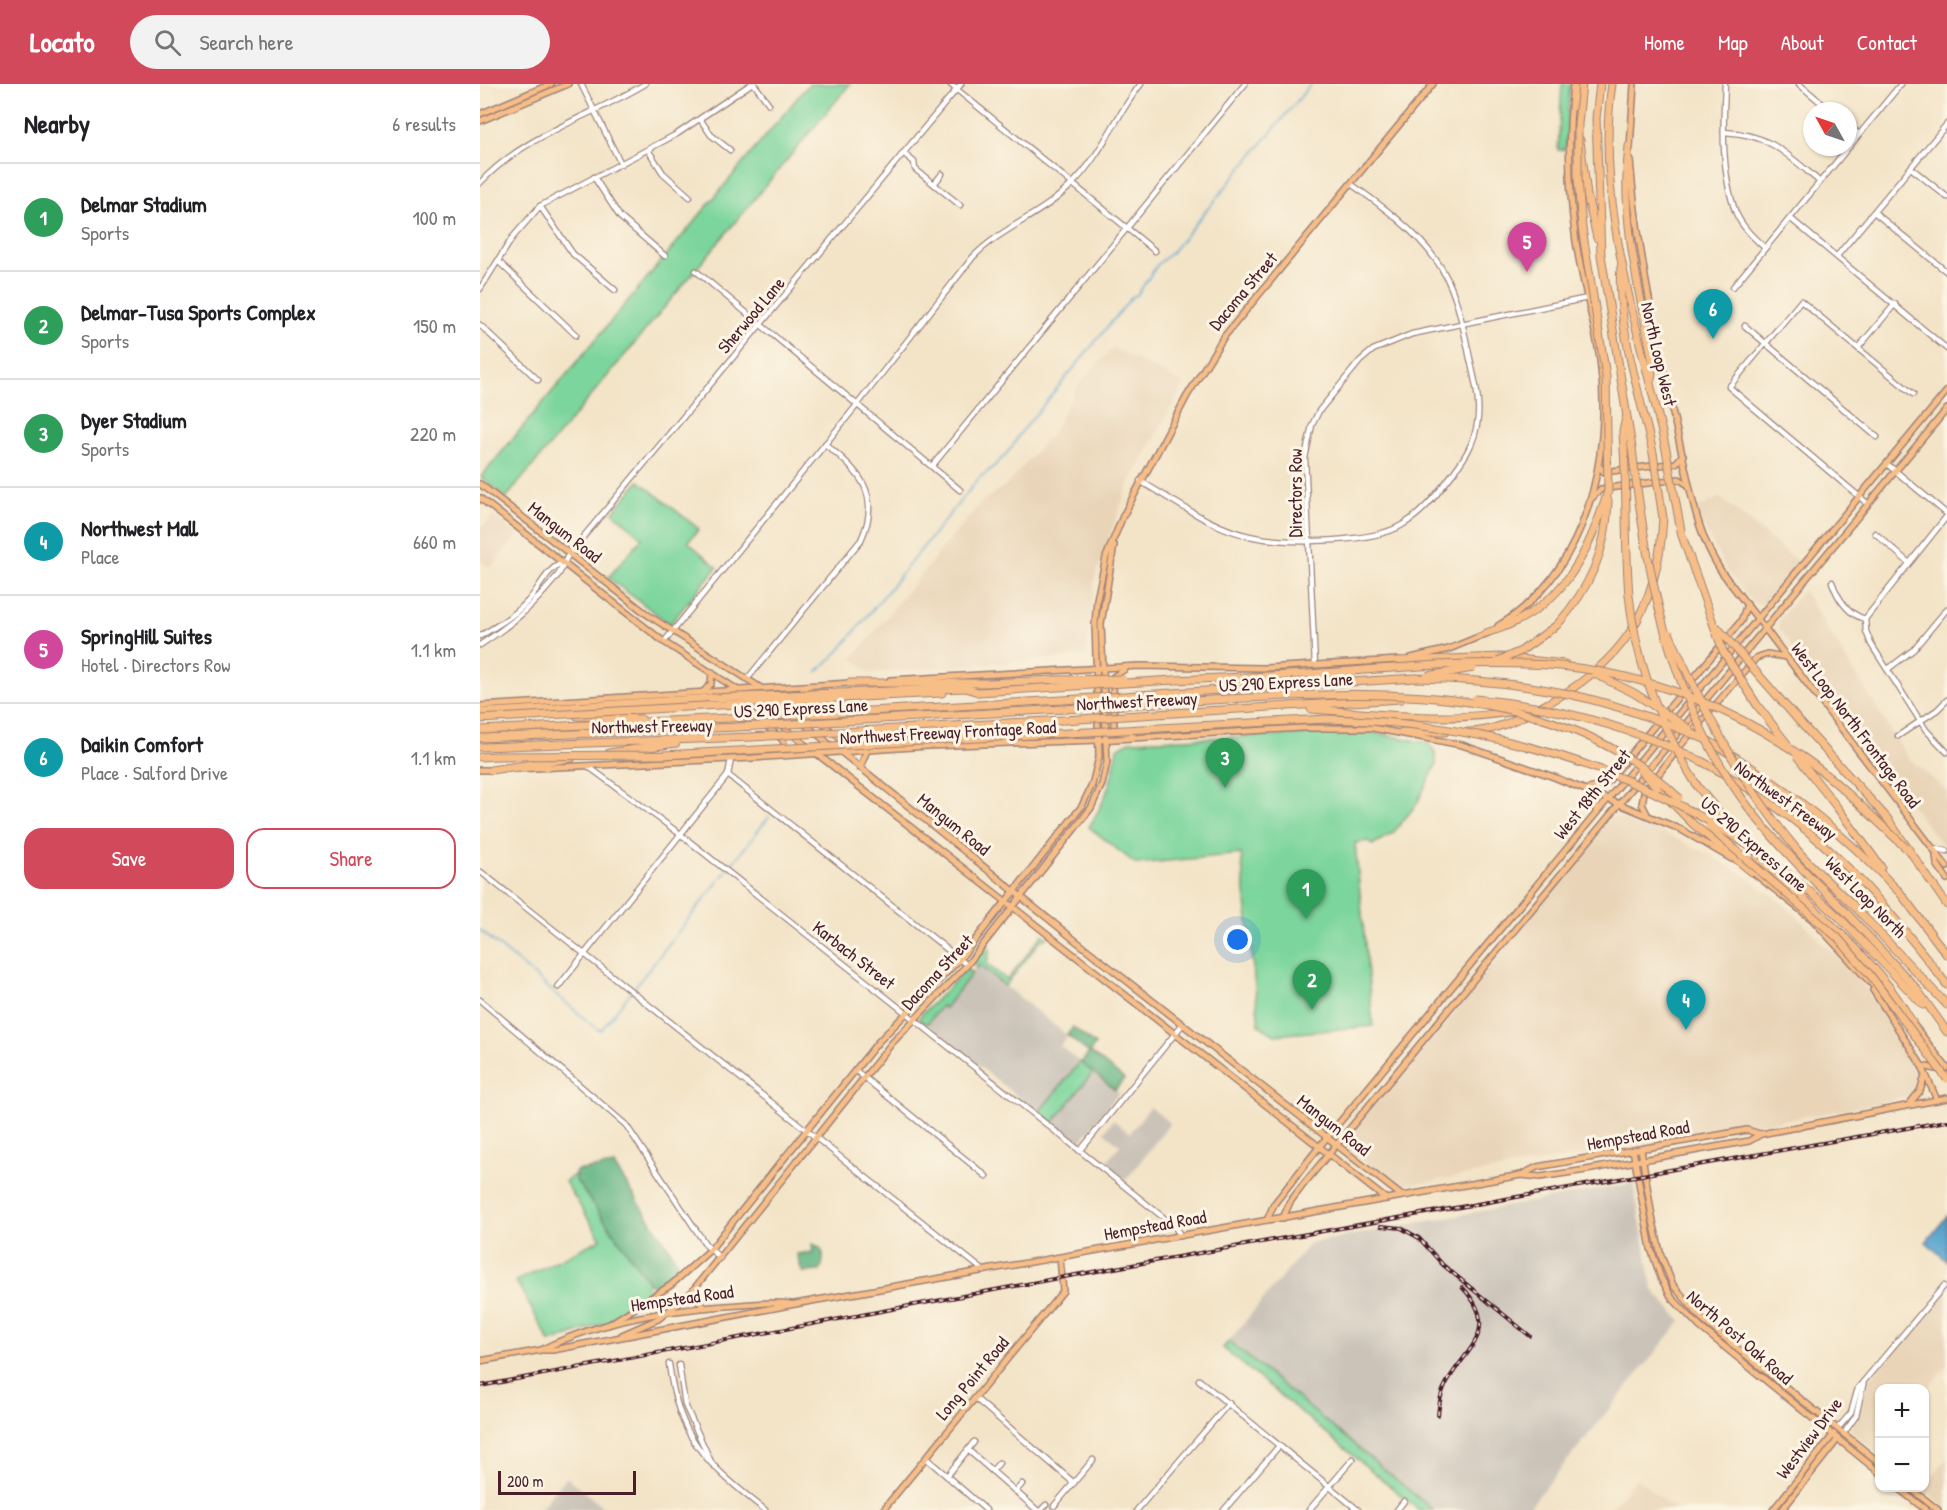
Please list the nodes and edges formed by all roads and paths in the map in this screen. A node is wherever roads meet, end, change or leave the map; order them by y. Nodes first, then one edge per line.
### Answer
1 (551, 84) edge
2 (568, 84) edge
3 (581, 84) edge
4 (645, 84) edge
5 (752, 84) edge
6 (950, 84) edge
7 (961, 84) edge
8 (1142, 84) edge
9 (1245, 84) edge
10 (1433, 84) edge
11 (1575, 84) edge
12 (1582, 84) edge
13 (1600, 84) edge
14 (1612, 84) edge
15 (1634, 84) edge
16 (1725, 84) edge
17 (1799, 84) edge
18 (1898, 85) edge
19 (956, 89) junction
20 (1820, 102) edge
21 (769, 104) dead end
22 (504, 107) junction
23 (595, 112) junction
24 (480, 114) edge
25 (700, 119) junction
26 (480, 121) edge
27 (1947, 124) edge
28 (1724, 132) junction
29 (1859, 134) joint
30 (1629, 146) junction
31 (648, 150) junction
32 (730, 150) dead end
33 (903, 153) junction
34 (621, 164) junction
35 (1911, 168) junction
36 (942, 174) dead end
37 (594, 177) junction
38 (1820, 182) junction
39 (480, 183) edge
40 (934, 184) junction
41 (1073, 184) junction
42 (1352, 184) junction
43 (1947, 197) edge
44 (690, 198) dead end
45 (540, 206) junction
46 (960, 206) dead end
47 (1874, 212) junction
48 (1790, 218) junction
49 (1126, 228) junction
50 (1766, 248) junction
51 (1155, 251) dead end
52 (1601, 255) junction
53 (665, 256) dead end
54 (1837, 256) junction
55 (1622, 259) junction
56 (498, 261) junction
57 (696, 271) dead end
58 (1947, 272) edge
59 (1733, 287) dead end
60 (480, 289) edge
61 (615, 290) dead end
62 (1588, 298) junction
63 (1895, 304) junction
64 (760, 324) junction
65 (480, 325) edge
66 (1463, 326) junction
67 (1745, 326) dead end
68 (576, 335) dead end
69 (1766, 344) junction
70 (1858, 348) junction
71 (1947, 349) edge
72 (538, 380) dead end
73 (1650, 385) junction
74 (1947, 391) edge
75 (1913, 394) dead end
76 (857, 405) junction
77 (1947, 409) edge
78 (1927, 415) junction
79 (1936, 422) junction
80 (1877, 437) dead end
81 (825, 444) junction
82 (1628, 449) junction
83 (1683, 454) junction
84 (1887, 464) junction
85 (1598, 465) junction
86 (932, 466) junction
87 (1896, 471) junction
88 (1140, 481) junction
89 (480, 484) edge
90 (1688, 486) junction
91 (960, 490) dead end
92 (1608, 491) junction
93 (1859, 497) junction
94 (480, 498) edge
95 (1590, 501) junction
96 (1868, 504) junction
97 (518, 514) junction
98 (1947, 515) edge
99 (511, 522) junction
100 (1875, 533) dead end
101 (1309, 539) junction
102 (569, 554) junction
103 (1909, 562) junction
104 (562, 563) junction
105 (1790, 580) junction
106 (1832, 582) dead end
107 (1797, 590) junction
108 (621, 594) junction
109 (613, 604) junction
110 (1747, 604) junction
111 (1947, 609) edge
112 (1757, 618) junction
113 (1865, 619) junction
114 (1663, 620) junction
115 (1714, 624) junction
116 (1765, 628) junction
117 (672, 631) junction
118 (1486, 633) junction
119 (480, 636) edge
120 (664, 642) junction
121 (480, 645) edge
122 (1786, 657) junction
123 (1398, 661) junction
124 (1315, 665) junction
125 (1132, 667) junction
126 (1099, 669) junction
127 (1888, 669) junction
128 (712, 672) junction
129 (748, 678) junction
130 (1416, 678) junction
131 (1174, 681) junction
132 (849, 683) junction
133 (807, 686) junction
134 (762, 689) junction
135 (740, 691) junction
136 (703, 692) junction
137 (720, 692) junction
138 (978, 692) junction
139 (1555, 700) junction
140 (1947, 700) edge
141 (480, 706) edge
142 (1290, 707) junction
143 (480, 712) edge
144 (492, 712) junction
145 (480, 719) edge
146 (652, 722) junction
147 (1920, 722) junction
148 (480, 730) edge
149 (1402, 732) junction
150 (1167, 735) junction
151 (1898, 736) dead end
152 (480, 738) edge
153 (1107, 739) junction
154 (1099, 740) junction
155 (1707, 740) junction
156 (690, 741) junction
157 (480, 747) edge
158 (867, 750) junction
159 (859, 751) junction
160 (1947, 752) edge
161 (816, 753) junction
162 (841, 753) junction
163 (770, 756) junction
164 (480, 757) edge
165 (731, 759) junction
166 (1632, 762) junction
167 (589, 767) junction
168 (860, 768) junction
169 (480, 770) edge
170 (491, 770) junction
171 (728, 775) junction
172 (1588, 789) junction
173 (895, 795) junction
174 (1608, 798) junction
175 (1621, 804) junction
176 (886, 806) junction
177 (1596, 812) junction
178 (1648, 815) junction
179 (680, 834) junction
180 (955, 845) junction
181 (1906, 848) junction
182 (1930, 848) junction
183 (1566, 851) junction
184 (1947, 851) edge
185 (948, 854) junction
186 (1936, 854) junction
187 (1574, 858) junction
188 (1947, 867) edge
189 (481, 872) edge
190 (1752, 872) junction
191 (1947, 879) edge
192 (1015, 892) junction
193 (1900, 893) junction
194 (1528, 896) junction
195 (1021, 897) junction
196 (1007, 902) junction
197 (1538, 903) junction
198 (1947, 905) edge
199 (1014, 907) junction
200 (1494, 936) junction
201 (1076, 941) junction
202 (1504, 944) junction
203 (1070, 949) junction
204 (584, 954) junction
205 (1947, 955) edge
206 (960, 959) junction
207 (967, 965) junction
208 (1867, 980) junction
209 (1127, 982) junction
210 (1947, 985) edge
211 (558, 987) dead end
212 (1452, 987) junction
213 (1121, 990) junction
214 (1462, 994) junction
215 (480, 1000) edge
216 (1947, 1005) edge
217 (904, 1013) junction
218 (1935, 1016) junction
219 (913, 1020) junction
220 (1912, 1022) junction
221 (1182, 1025) junction
222 (1947, 1032) edge
223 (1175, 1034) junction
224 (1409, 1038) junction
225 (1419, 1046) junction
226 (1922, 1066) junction
227 (1947, 1068) edge
228 (855, 1070) junction
229 (1377, 1076) junction
230 (1925, 1076) junction
231 (864, 1077) junction
232 (1947, 1079) edge
233 (1387, 1083) junction
234 (1266, 1091) junction
235 (1947, 1098) edge
236 (1260, 1100) junction
237 (1937, 1100) junction
238 (1909, 1105) junction
239 (807, 1131) junction
240 (1761, 1134) junction
241 (816, 1138) junction
242 (1326, 1138) junction
243 (1336, 1146) junction
244 (1319, 1147) junction
245 (1641, 1149) junction
246 (1633, 1150) junction
247 (1080, 1151) junction
248 (1329, 1155) junction
249 (1642, 1161) junction
250 (1635, 1162) junction
251 (1521, 1175) junction
252 (986, 1176) dead end
253 (1294, 1179) junction
254 (1304, 1185) junction
255 (1402, 1196) junction
256 (1386, 1199) junction
257 (1282, 1218) junction
258 (1267, 1220) junction
259 (1181, 1236) junction
260 (711, 1250) junction
261 (720, 1258) junction
262 (1060, 1258) junction
263 (984, 1271) junction
264 (1944, 1286) dead end
265 (695, 1287) junction
266 (795, 1304) junction
267 (704, 1307) junction
268 (669, 1311) junction
269 (608, 1325) junction
270 (611, 1340) junction
271 (541, 1350) junction
272 (480, 1361) edge
273 (669, 1364) dead end
274 (679, 1365) dead end
275 (1199, 1380) dead end
276 (1864, 1381) junction
277 (975, 1398) junction
278 (1228, 1403) junction
279 (1838, 1428) junction
280 (1844, 1433) junction
281 (1835, 1438) junction
282 (974, 1442) dead end
283 (1279, 1446) junction
284 (968, 1450) junction
285 (926, 1458) junction
286 (1353, 1459) dead end
287 (1875, 1459) edge
288 (1093, 1460) dead end
289 (999, 1463) dead end
290 (712, 1464) junction
291 (1875, 1469) edge
292 (992, 1471) junction
293 (947, 1476) junction
294 (1074, 1483) junction
295 (1022, 1484) dead end
296 (1329, 1487) junction
297 (1016, 1491) junction
298 (1903, 1492) edge
299 (1915, 1492) edge
300 (1404, 1502) dead end
301 (1046, 1505) dead end
302 (1054, 1506) dead end
303 (764, 1510) edge
304 (883, 1510) edge
305 (986, 1510) edge
306 (1039, 1510) edge
307 (1137, 1510) edge
308 (1224, 1510) edge
309 (1309, 1510) edge
310 (1358, 1510) edge
311 (1396, 1510) edge
312 (1773, 1510) edge
313 (1782, 1510) edge
314 (1926, 1510) edge
315 (1938, 1510) edge

1 - 22 main road
2 - 22 main road
3 - 23 street
4 - 23 street
5 - 21 street
5 - 25 street
6 - 19 street
7 - 19 street, Sherwood Lane
8 - 41 street
9 - 49 street
10 - 42 main road, Dacoma Street
11 - 52 highway
11 - 62 main road
12 - 92 highway, bridge
13 - 52 highway, North Loop West
14 - 55 highway, North Loop West
15 - 30 main road, West Loop North Frontage Road
16 - 28 street
17 - 20 street
18 - 29 street
19 - 33 street, Sherwood Lane
19 - 41 street
22 - 24 main road
22 - 26 main road
23 - 34 street
23 - 39 street
25 - 31 street
25 - 32 street
27 - 35 street
28 - 38 street
28 - 50 street
29 - 38 street
30 - 73 highway
30 - 83 main road, West Loop North Frontage Road
31 - 34 street
31 - 44 street
33 - 40 street
33 - 64 street, Sherwood Lane
34 - 37 street
35 - 43 street
35 - 47 street
36 - 40 street
37 - 45 street
37 - 53 street
38 - 48 street
40 - 46 street
41 - 49 street
41 - 76 street
42 - 66 street
42 - 88 main road, Dacoma Street
45 - 56 street
45 - 61 street
47 - 54 street
47 - 58 street
48 - 50 street
48 - 54 street
49 - 51 street
49 - 86 street
50 - 59 street
52 - 82 highway, North Loop West
54 - 63 street
55 - 73 highway, North Loop West
55 - 139 highway, bridge
56 - 60 street
56 - 68 street
57 - 64 street
62 - 66 street, Directors Row
62 - 85 main road
63 - 70 street
63 - 71 street
64 - 76 street
64 - 102 street, Sherwood Lane
65 - 72 street
66 - 101 street, Directors Row
66 - 101 street
67 - 69 street
69 - 70 street
69 - 80 street
69 - 93 street
70 - 75 street
73 - 115 highway, North Loop West, bridge
74 - 78 main road, West 18th Street
76 - 81 street
76 - 86 street
77 - 79 main road, West 18th Street
78 - 79 main road
78 - 84 main road, West 18th Street
79 - 87 main road, West 18th Street
81 - 117 street
81 - 129 street
82 - 114 highway, North Loop West, bridge
82 - 220 highway, bridge
83 - 85 main road
83 - 90 main road, West Loop North Frontage Road
84 - 87 street
84 - 93 main road, West 18th Street
85 - 95 main road
86 - 91 street
87 - 96 main road, West 18th Street
87 - 98 street
88 - 101 street
88 - 126 main road, Dacoma Street
89 - 97 main road, Mangum Road
90 - 95 main road
90 - 110 main road, West Loop North Frontage Road
92 - 118 highway
92 - 130 highway, bridge
93 - 96 street
93 - 105 main road, West 18th Street
94 - 99 main road, Mangum Road
95 - 118 main road
96 - 107 main road, West 18th Street
97 - 99 main road
97 - 102 main road, Mangum Road
98 - 103 street
99 - 104 main road, Mangum Road
100 - 103 street
101 - 124 street, Directors Row
102 - 104 street, Sherwood Lane
102 - 108 main road, Mangum Road
103 - 113 street
104 - 109 main road, Mangum Road
104 - 119 street, Sherwood Lane
104 - 121 street, Sherwood Lane
105 - 107 main road
105 - 112 main road, West 18th Street
106 - 113 street
107 - 116 main road, West 18th Street
108 - 109 main road
108 - 117 main road, Mangum Road
109 - 120 main road, Mangum Road
110 - 112 main road, West Loop North Frontage Road
110 - 172 main road
111 - 127 street
112 - 116 main road, West Loop North Frontage Road
112 - 174 main road, West 18th Street
113 - 127 street
114 - 216 highway, West Loop North, bridge
114 - 218 highway, bridge
115 - 181 highway, bridge
115 - 193 highway, West Loop North, bridge
116 - 122 main road, West Loop North Frontage Road
116 - 175 main road, West 18th Street
117 - 120 street
117 - 129 main road, Mangum Road
118 - 123 main road
120 - 128 main road, Mangum Road
122 - 178 main road
122 - 182 main road, West Loop North Frontage Road
123 - 124 main road
123 - 155 highway, bridge
124 - 125 main road
125 - 126 main road
125 - 150 main road
126 - 132 main road
126 - 153 main road, Dacoma Street
126 - 154 main road, Dacoma Street
127 - 147 street
128 - 135 main road, Mangum Road
128 - 136 main road
129 - 134 main road, Mangum Road
130 - 146 highway, Northwest Freeway, bridge
130 - 155 highway, bridge
131 - 132 highway, bridge
131 - 138 highway, bridge
131 - 181 highway, bridge
132 - 133 main road
133 - 134 main road
133 - 159 main road
134 - 135 main road
134 - 162 main road, Mangum Road
135 - 137 main road
135 - 161 main road, Mangum Road
136 - 137 main road
136 - 141 main road
137 - 163 main road
138 - 144 highway, bridge
138 - 145 highway, bridge
139 - 142 highway
139 - 149 highway
140 - 147 street
142 - 156 highway, Northwest Freeway, bridge
142 - 210 highway, Northwest Freeway, bridge
143 - 144 highway
144 - 146 highway
146 - 148 highway, Northwest Freeway
147 - 151 street
147 - 160 street
149 - 150 main road, Northwest Freeway Frontage Road
149 - 172 main road, Northwest Freeway Frontage Road
150 - 153 main road, Northwest Freeway Frontage Road
152 - 166 highway, US 290 Express Lane, bridge
153 - 154 main road, Northwest Freeway Frontage Road
153 - 195 main road, Dacoma Street
154 - 158 main road, Northwest Freeway Frontage Road
154 - 192 main road, Dacoma Street
155 - 193 highway, bridge
156 - 157 highway, Northwest Freeway
156 - 170 highway
158 - 159 main road, Northwest Freeway Frontage Road
158 - 168 main road
159 - 162 main road, Northwest Freeway Frontage Road
161 - 162 main road, Northwest Freeway Frontage Road
161 - 163 main road, Northwest Freeway Frontage Road
161 - 176 main road, Mangum Road
162 - 168 main road, Mangum Road
163 - 165 main road, Northwest Freeway Frontage Road
164 - 218 highway, bridge
165 - 167 main road, Northwest Freeway Frontage Road
165 - 171 street
166 - 190 highway, bridge
166 - 232 highway, US 290 Express Lane, bridge
167 - 170 main road, Northwest Freeway Frontage Road
167 - 179 street, Karbach Street
168 - 173 main road, Mangum Road
169 - 170 main road, Northwest Freeway Frontage Road
171 - 179 street
171 - 206 street
172 - 174 main road, Northwest Freeway Frontage Road
172 - 177 main road
173 - 176 main road
173 - 180 main road, Mangum Road
174 - 175 main road, Northwest Freeway Frontage Road
174 - 177 main road, West 18th Street
175 - 178 main road
175 - 187 main road, West 18th Street
176 - 185 main road, Mangum Road
177 - 183 main road, West 18th Street
178 - 190 main road
179 - 204 street
179 - 217 street, Karbach Street
180 - 185 main road
180 - 192 main road, Mangum Road
181 - 198 highway
182 - 184 street
182 - 186 main road, West Loop North Frontage Road
183 - 187 main road
183 - 194 main road, West 18th Street
185 - 196 main road, Mangum Road
186 - 188 main road, West Loop North Frontage Road
186 - 191 main road
187 - 197 main road, West 18th Street
189 - 204 street
190 - 208 main road
192 - 195 main road, Mangum Road
192 - 196 main road, Dacoma Street
193 - 205 highway, West Loop North
194 - 197 main road
194 - 200 main road, West 18th Street
195 - 199 main road, Dacoma Street
195 - 201 main road, Mangum Road
196 - 199 main road, Mangum Road
196 - 206 main road, Dacoma Street
197 - 202 main road, West 18th Street
199 - 203 main road, Mangum Road
199 - 207 main road, Dacoma Street
200 - 202 main road
200 - 212 main road, West 18th Street
201 - 203 main road
201 - 209 main road, Mangum Road
202 - 214 main road, West 18th Street
203 - 213 main road, Mangum Road
204 - 211 street
204 - 239 street
206 - 207 street
206 - 217 main road, Dacoma Street
207 - 219 main road, Dacoma Street
208 - 220 main road
208 - 226 main road
209 - 213 main road
209 - 221 main road, Mangum Road
212 - 214 main road
212 - 224 main road, West 18th Street
213 - 223 main road, Mangum Road
214 - 225 main road, West 18th Street
215 - 260 street
217 - 219 street, Karbach Street
217 - 228 main road, Dacoma Street
218 - 222 highway
219 - 231 main road, Dacoma Street
219 - 247 street, Karbach Street
220 - 227 main road
221 - 223 street
221 - 234 main road, Mangum Road
223 - 236 main road, Mangum Road
223 - 247 street
224 - 225 main road
224 - 229 main road, West 18th Street
225 - 233 main road, West 18th Street
226 - 227 main road
226 - 230 main road
228 - 231 street
228 - 239 main road, Dacoma Street
229 - 233 main road
229 - 242 main road, West 18th Street
230 - 237 main road
230 - 238 main road
231 - 241 main road, Dacoma Street
231 - 252 street
233 - 243 main road, West 18th Street
234 - 236 main road
234 - 242 main road, Mangum Road
235 - 237 main road, Hempstead Road
236 - 244 main road, Mangum Road
237 - 238 main road, Hempstead Road
238 - 240 main road, Hempstead Road
239 - 241 street
239 - 260 main road, Dacoma Street
240 - 245 main road, Hempstead Road
240 - 249 main road, Hempstead Road
241 - 261 main road, Dacoma Street
241 - 263 street
242 - 243 main road, Mangum Road
242 - 244 main road, West 18th Street
243 - 248 main road, West 18th Street
243 - 255 main road, Mangum Road
244 - 248 main road, Mangum Road
244 - 253 main road, West 18th Street
245 - 246 main road, Hempstead Road
245 - 249 main road, North Post Oak Road
246 - 250 main road, North Post Oak Road
246 - 251 main road, Hempstead Road
247 - 259 street, Karbach Street
248 - 254 main road, West 18th Street
248 - 256 main road, Mangum Road
249 - 250 main road, Hempstead Road
249 - 279 main road, North Post Oak Road
250 - 251 main road, Hempstead Road
250 - 281 main road, North Post Oak Road
251 - 255 main road, Hempstead Road
253 - 254 main road
253 - 258 main road, West 18th Street
254 - 257 main road, West 18th Street
255 - 256 main road, Hempstead Road
256 - 257 main road, Hempstead Road
257 - 258 main road, Hempstead Road
258 - 259 main road, Hempstead Road
259 - 262 main road, Hempstead Road
260 - 261 street
260 - 269 main road, Dacoma Street
261 - 265 main road, Dacoma Street
262 - 263 main road, Hempstead Road
262 - 277 main road, Long Point Road
263 - 266 main road, Hempstead Road
264 - 276 street, Westview Drive
265 - 267 main road
265 - 268 main road, Dacoma Street
266 - 267 main road, Hempstead Road
266 - 270 main road, Hempstead Road
267 - 268 main road, Hempstead Road
268 - 269 main road, Hempstead Road
268 - 270 main road, Dacoma Street
269 - 271 main road, Hempstead Road
270 - 271 main road, Hempstead Road
271 - 272 main road, Hempstead Road
273 - 290 street
274 - 290 street
275 - 278 street
276 - 279 street, Westview Drive
276 - 280 street, Westview Drive
277 - 285 main road, Long Point Road
277 - 294 street
278 - 283 street
278 - 307 street
279 - 280 main road, North Post Oak Road
279 - 281 main road, Westview Drive
280 - 281 main road, Westview Drive
280 - 287 main road, North Post Oak Road
281 - 291 main road, North Post Oak Road
281 - 312 main road, Westview Drive
281 - 313 main road, Westview Drive
282 - 284 street
283 - 296 street
283 - 308 street
284 - 292 street
284 - 293 street
285 - 293 street
285 - 304 main road, Long Point Road
286 - 296 street
288 - 294 street
289 - 292 street
290 - 303 street
292 - 297 street
293 - 305 street
294 - 302 street
295 - 297 street
296 - 309 street
296 - 310 street
297 - 306 street
298 - 314 main road
299 - 315 main road
300 - 311 street
301 - 306 street

